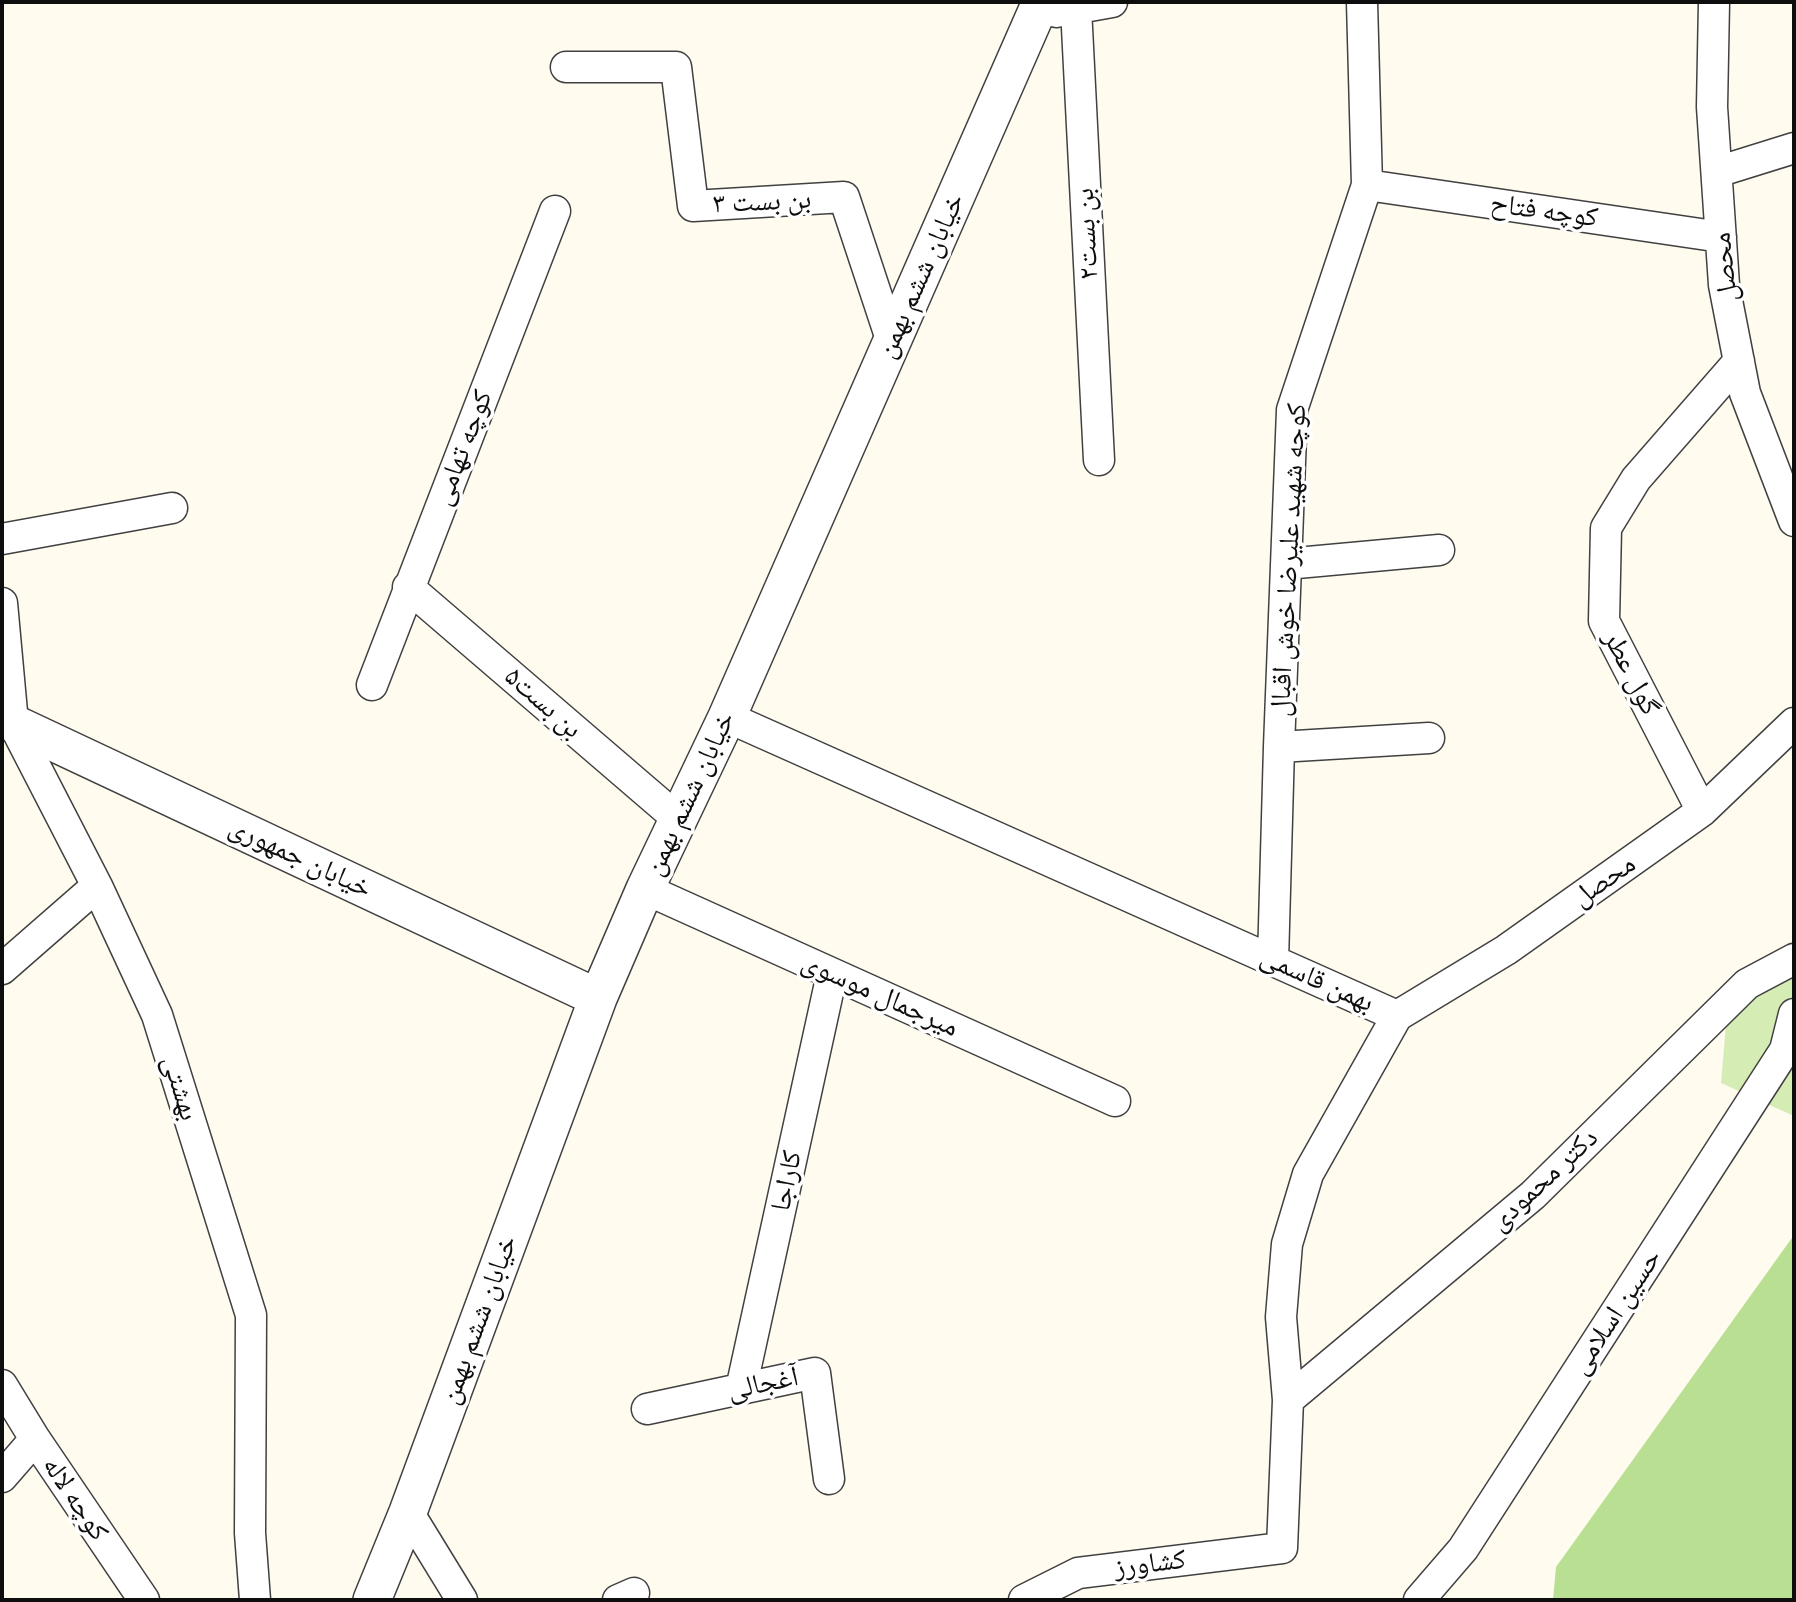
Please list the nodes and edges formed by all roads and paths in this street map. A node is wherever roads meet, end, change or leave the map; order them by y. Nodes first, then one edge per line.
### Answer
1 (1112, 2) edge
2 (1362, 2) edge
3 (1714, 2) edge
4 (1051, 8) edge
5 (566, 67) dead end
6 (1794, 148) edge
7 (1717, 172) junction
8 (1367, 185) junction
9 (555, 211) dead end
10 (1721, 237) junction
11 (892, 342) junction
12 (1739, 361) junction
13 (1099, 460) dead end
14 (172, 509) dead end
15 (1794, 521) edge
16 (2, 539) edge
17 (1439, 550) dead end
18 (1286, 564) junction
19 (408, 587) junction
20 (2, 603) edge
21 (372, 685) dead end
22 (727, 717) junction
23 (7, 721) edge
24 (1794, 723) edge
25 (1429, 738) dead end
26 (1279, 747) junction
27 (1702, 811) junction
28 (678, 819) junction
29 (97, 886) junction
30 (645, 889) junction
31 (1794, 958) edge
32 (1273, 961) junction
33 (2, 969) edge
34 (832, 974) junction
35 (598, 998) junction
36 (1794, 1014) edge
37 (1397, 1016) junction
38 (1115, 1101) dead end
39 (2, 1385) edge
40 (741, 1389) junction
41 (1288, 1400) junction
42 (647, 1409) dead end
43 (35, 1439) junction
44 (2, 1477) edge
45 (829, 1479) dead end
46 (408, 1511) junction
47 (1282, 1548) joint
48 (1443, 1588) edge
49 (144, 1600) edge
50 (255, 1600) edge
51 (372, 1600) edge
52 (462, 1600) edge
53 (1024, 1600) edge
54 (1419, 1600) edge

1 - 4 street
2 - 8 street, کوچه شهید علیرضا خوش اقبال
3 - 7 street, محصل
4 - 11 street, خیابان ششم بهمن
4 - 13 street, بن بست۲
5 - 11 street, بن بست ۳
6 - 7 street
7 - 10 street, محصل
8 - 10 street, کوچه فتاح
8 - 18 street, کوچه شهید علیرضا خوش اقبال
9 - 19 street, کوچه تهامی
10 - 12 street, محصل
11 - 22 street, خیابان ششم بهمن
12 - 15 street, محصل
12 - 27 street, گول عطر
14 - 16 street
17 - 18 street
18 - 26 street, کوچه شهید علیرضا خوش اقبال
19 - 21 street, کوچه تهامی
19 - 28 street, بن بست۵
20 - 23 street, بهشتی
22 - 28 street, خیابان ششم بهمن
22 - 32 street, بهمن قاسمی
23 - 29 street, بهشتی
23 - 35 street, خیابان جمهوری
24 - 27 street, محصل
25 - 26 street
26 - 32 street, کوچه شهید علیرضا خوش اقبال
27 - 37 street, محصل
28 - 30 street, خیابان ششم بهمن
29 - 33 street
29 - 50 street, بهشتی
30 - 34 street, میرجمال موسوی
30 - 35 street, خیابان ششم بهمن
31 - 41 street, دکتر محمودی
32 - 37 street, بهمن قاسمی
34 - 38 street, میرجمال موسوی
34 - 40 street, کاراجا
35 - 46 street, خیابان ششم بهمن
36 - 48 street, حسین اسلامی
37 - 41 street, بهمن قاسمی
39 - 43 street
40 - 42 street, آغجالی
40 - 45 street, آغجالی
41 - 47 street, بهمن قاسمی
43 - 44 street, کوچه لاله
43 - 49 street, کوچه لاله
46 - 51 street, خیابان ششم بهمن
46 - 52 street
47 - 53 street, کشاورز
48 - 54 street, حسین اسلامی

